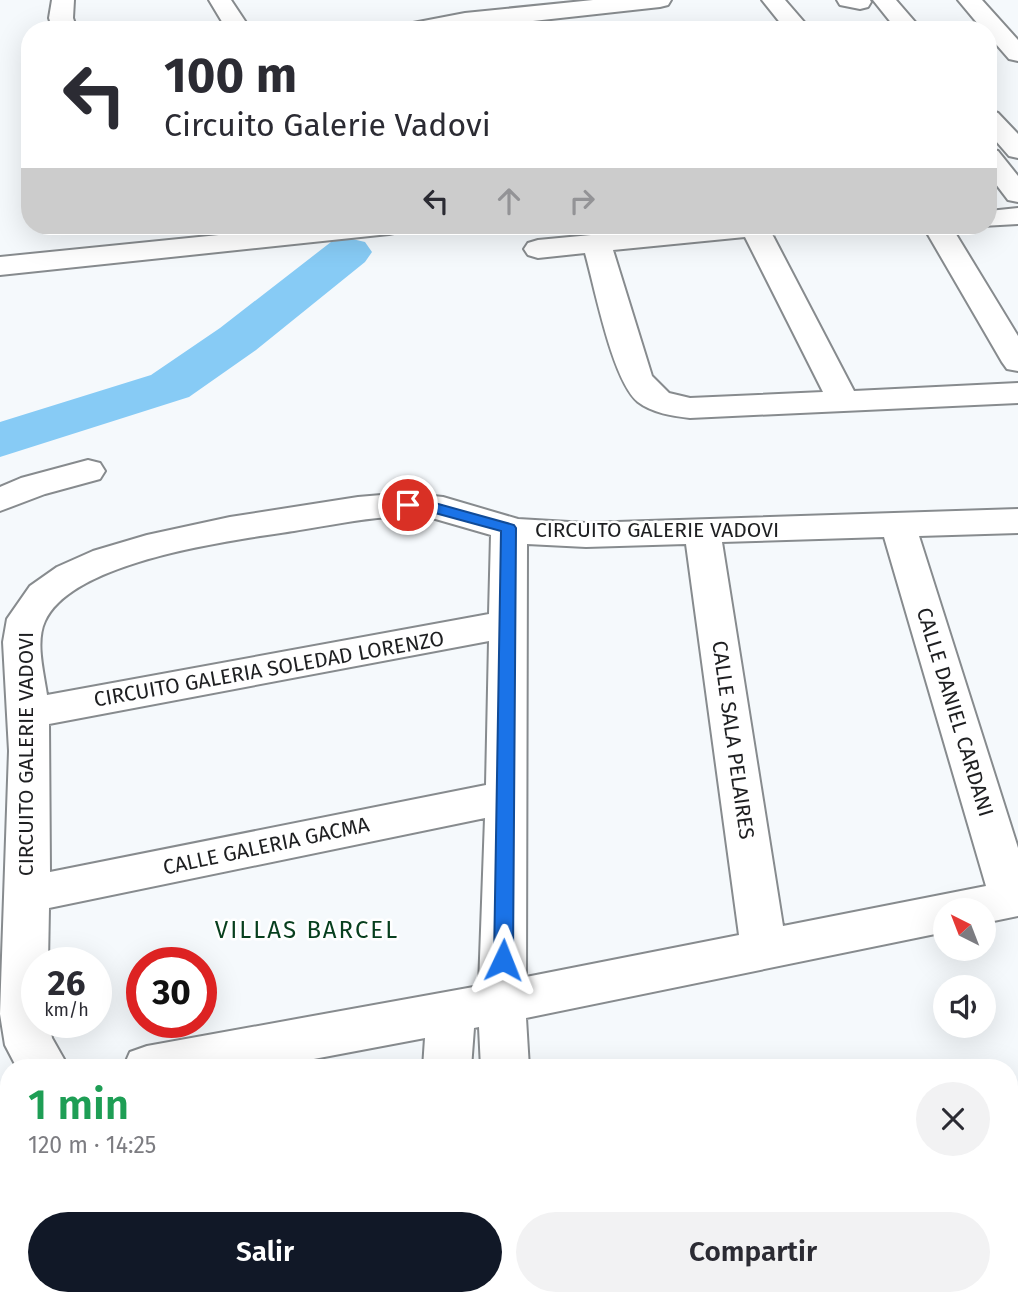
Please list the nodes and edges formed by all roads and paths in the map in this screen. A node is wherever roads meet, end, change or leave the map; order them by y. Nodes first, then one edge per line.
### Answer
1 (63, 0) edge
2 (520, 0) edge
3 (660, 0) edge
4 (884, 0) edge
5 (970, 0) edge
6 (855, 1) edge
7 (465, 20) junction
8 (62, 21) edge
9 (442, 21) edge
10 (874, 21) edge
11 (902, 21) edge
12 (989, 21) edge
13 (997, 30) edge
14 (1018, 54) edge
15 (997, 120) edge
16 (997, 126) edge
17 (1011, 139) edge
18 (997, 167) edge
19 (1018, 194) edge
20 (997, 196) edge
21 (1018, 216) edge
22 (997, 218) edge
23 (79, 235) edge
24 (256, 235) edge
25 (684, 235) edge
26 (766, 235) edge
27 (942, 235) edge
28 (597, 244) junction
29 (538, 249) dead end
30 (73, 258) junction
31 (0, 266) edge
32 (1018, 362) edge
33 (1018, 393) edge
34 (843, 400) junction
35 (88, 471) dead end
36 (0, 500) edge
37 (1018, 521) edge
38 (898, 526) junction
39 (509, 528) junction
40 (702, 531) junction
41 (509, 624) junction
42 (29, 713) junction
43 (506, 797) junction
44 (25, 895) junction
45 (1015, 899) edge
46 (996, 903) edge
47 (933, 915) edge
48 (764, 948) junction
49 (501, 1002) junction
50 (451, 1012) junction
51 (39, 1059) edge
52 (196, 1059) edge
53 (448, 1059) edge
54 (504, 1059) edge

1 - 8 street
2 - 7 street
3 - 7 street
4 - 11 street
5 - 12 street
6 - 10 street
7 - 9 street
13 - 14 street
15 - 17 street
16 - 17 street
18 - 19 street
19 - 20 street
21 - 22 street
23 - 30 street
24 - 30 street
25 - 28 street
26 - 34 street
27 - 32 street
28 - 29 street
28 - 34 street
30 - 31 street
33 - 34 street
35 - 36 street
37 - 38 street, CIRCUITO GALERIE VADOVI
38 - 40 street, CIRCUITO GALERIE VADOVI
38 - 45 street, CALLE DANIEL CARDANI
39 - 40 street, CIRCUITO GALERIE VADOVI
39 - 41 street
39 - 42 street, CIRCUITO GALERIE VADOVI
40 - 48 street, CALLE SALA PELAIRES
41 - 42 street, CIRCUITO GALERIA SOLEDAD LORENZO
41 - 43 street
42 - 44 street, CIRCUITO GALERIE VADOVI
43 - 44 street, CALLE GALERIA GACMA
43 - 49 street
44 - 51 street, CIRCUITO GALERIE VADOVI
45 - 46 street
47 - 48 street
48 - 49 street
49 - 50 street
49 - 54 street
50 - 52 street
50 - 53 street

